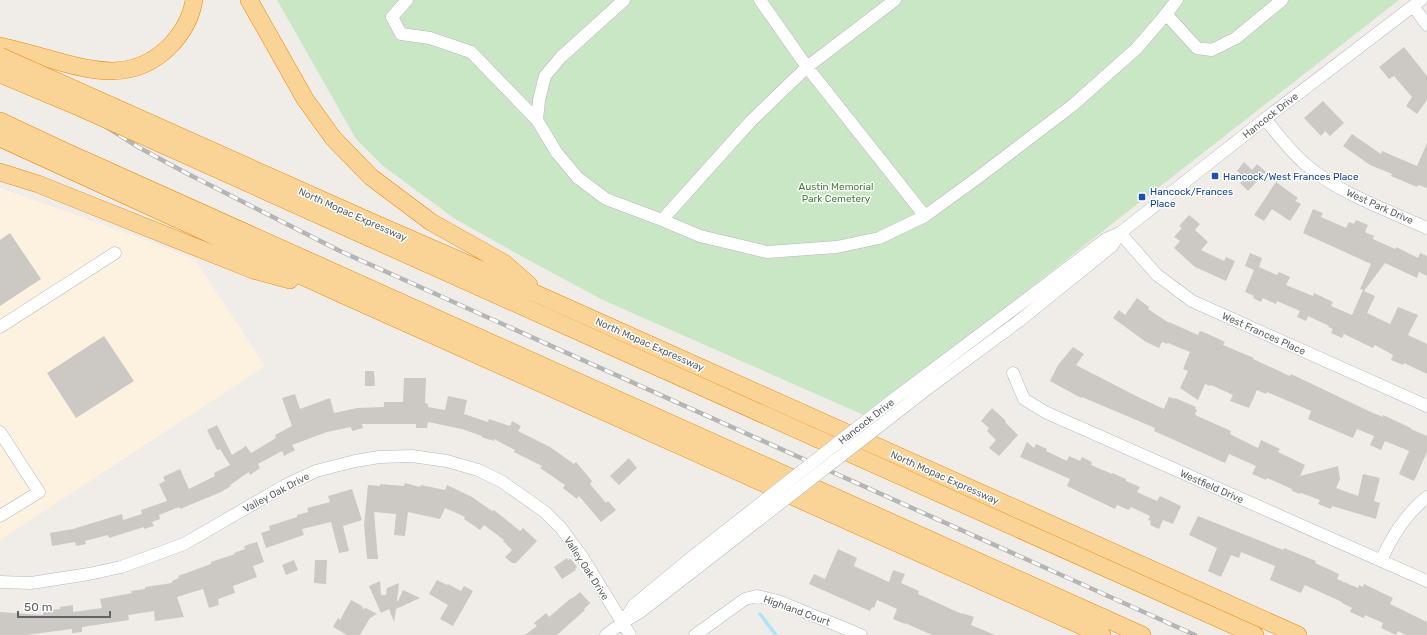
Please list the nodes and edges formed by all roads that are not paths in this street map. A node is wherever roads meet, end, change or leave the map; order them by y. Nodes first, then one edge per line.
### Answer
1 (249, 0) edge
2 (406, 0) edge
3 (624, 0) edge
4 (760, 0) edge
5 (895, 0) edge
6 (1177, 0) edge
7 (1282, 0) edge
8 (193, 3) edge
9 (1417, 3) edge
10 (1166, 14) junction
11 (1427, 25) edge
12 (0, 46) edge
13 (0, 56) edge
14 (807, 67) junction
15 (0, 74) edge
16 (1265, 119) junction
17 (537, 120) junction
18 (0, 121) edge
19 (0, 138) edge
20 (0, 172) edge
21 (925, 216) junction
22 (662, 220) junction
23 (364, 227) junction
24 (1427, 228) edge
25 (1120, 233) junction
26 (115, 252) dead end
27 (339, 293) junction
28 (539, 295) junction
29 (0, 326) edge
30 (1013, 373) dead end
31 (1427, 406) edge
32 (0, 432) edge
33 (1427, 497) edge
34 (0, 516) edge
35 (699, 559) junction
36 (1381, 560) junction
37 (0, 582) edge
38 (1427, 582) edge
39 (622, 623) junction
40 (606, 635) edge
41 (630, 635) edge
42 (695, 635) edge
43 (861, 635) edge
44 (1102, 635) edge
45 (1142, 635) edge
46 (1255, 635) edge
47 (1298, 635) edge

1 - 28 highway
2 - 17 street
3 - 17 street
4 - 14 street
5 - 14 street
6 - 10 street
7 - 10 street
8 - 12 highway
9 - 11 street
9 - 16 street, Hancock Drive
10 - 21 street
13 - 23 highway, North Mopac Expressway, bridge
14 - 21 street
14 - 22 street
15 - 23 highway, bridge
16 - 24 street, West Park Drive
16 - 25 street, Hancock Drive
17 - 22 street
18 - 45 highway
19 - 27 highway
20 - 27 highway
21 - 22 street
23 - 28 highway, North Mopac Expressway
23 - 46 highway
25 - 31 street, West Frances Place
25 - 35 street, Hancock Drive, bridge
25 - 35 street, Hancock Drive, bridge
26 - 29 street
27 - 44 highway
28 - 47 highway, North Mopac Expressway
30 - 36 street, Westfield Drive
32 - 34 street
33 - 36 street
35 - 39 street, Hancock Drive
36 - 38 street, Westfield Drive
37 - 39 street, Valley Oak Drive
39 - 40 street, Hancock Drive
39 - 41 street, Valley Oak Drive
42 - 43 street, Highland Court

